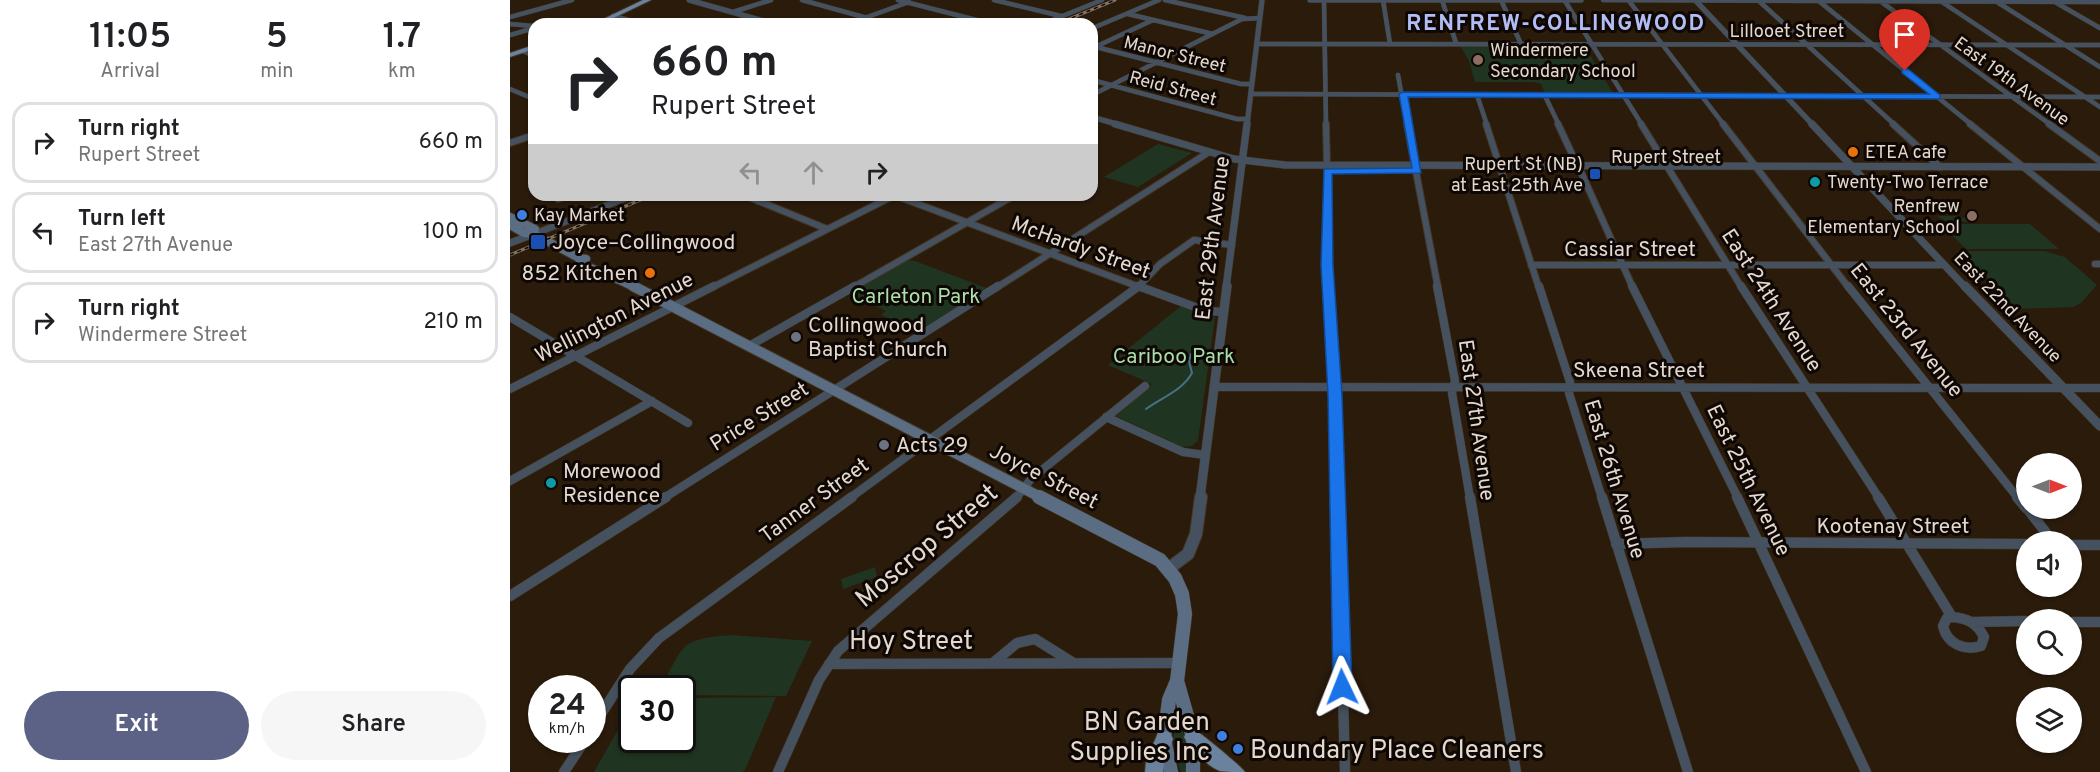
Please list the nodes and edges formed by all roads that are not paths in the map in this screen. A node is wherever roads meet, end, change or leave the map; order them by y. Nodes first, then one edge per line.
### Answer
1 (570, 0) edge
2 (639, 0) edge
3 (648, 0) edge
4 (689, 0) edge
5 (771, 0) edge
6 (802, 0) edge
7 (898, 0) edge
8 (916, 0) edge
9 (994, 0) edge
10 (1092, 0) edge
11 (1160, 0) edge
12 (1165, 0) edge
13 (1263, 0) edge
14 (1310, 0) edge
15 (1324, 0) edge
16 (1383, 0) edge
17 (1442, 0) edge
18 (1501, 0) edge
19 (1581, 0) edge
20 (1603, 0) edge
21 (701, 1) edge
22 (1100, 1) edge
23 (1565, 1) edge
24 (1629, 1) edge
25 (1696, 1) edge
26 (1965, 1) edge
27 (2038, 1) edge
28 (1760, 2) junction
29 (1820, 2) junction
30 (1880, 2) junction
31 (1940, 2) junction
32 (1995, 2) junction
33 (2054, 2) junction
34 (2100, 2) edge
35 (909, 3) junction
36 (734, 12) junction
37 (1128, 14) junction
38 (613, 16) junction
39 (1062, 16) junction
40 (510, 17) edge
41 (609, 18) edge
42 (621, 18) edge
43 (754, 18) edge
44 (866, 18) joint
45 (968, 18) edge
46 (1057, 18) edge
47 (1246, 18) junction
48 (1260, 18) junction
49 (1153, 20) junction
50 (510, 24) edge
51 (528, 26) edge
52 (1098, 26) edge
53 (2100, 28) edge
54 (528, 29) edge
55 (1213, 34) junction
56 (510, 35) edge
57 (1456, 43) junction
58 (1257, 44) junction
59 (1325, 44) junction
60 (1390, 44) junction
61 (1521, 44) junction
62 (1592, 44) junction
63 (1662, 44) junction
64 (1737, 44) junction
65 (1939, 44) junction
66 (2006, 44) junction
67 (1098, 45) edge
68 (1806, 45) junction
69 (1873, 45) junction
70 (2066, 45) junction
71 (2100, 45) edge
72 (1098, 48) edge
73 (528, 49) edge
74 (523, 51) junction
75 (528, 53) edge
76 (510, 55) edge
77 (1156, 63) junction
78 (2100, 67) edge
79 (1398, 75) dead end
80 (1098, 81) edge
81 (1252, 84) junction
82 (1113, 85) junction
83 (510, 89) edge
84 (1098, 92) edge
85 (1251, 94) junction
86 (1325, 94) junction
87 (1403, 94) junction
88 (1477, 95) junction
89 (528, 96) edge
90 (1545, 96) junction
91 (1623, 97) junction
92 (1702, 97) junction
93 (1786, 97) junction
94 (1863, 97) junction
95 (1937, 97) junction
96 (2012, 97) junction
97 (2085, 97) junction
98 (2100, 97) edge
99 (2100, 107) edge
100 (1098, 119) edge
101 (1248, 119) junction
102 (528, 137) edge
103 (510, 143) edge
104 (1209, 152) junction
105 (2100, 161) edge
106 (1243, 162) junction
107 (1940, 167) junction
108 (1327, 168) junction
109 (1417, 169) junction
110 (1501, 169) junction
111 (1580, 169) junction
112 (1759, 169) junction
113 (1853, 169) junction
114 (2026, 169) junction
115 (2100, 169) edge
116 (1669, 170) junction
117 (618, 201) edge
118 (758, 201) edge
119 (882, 201) edge
120 (910, 201) edge
121 (1006, 201) edge
122 (510, 217) edge
123 (969, 223) junction
124 (510, 225) edge
125 (827, 229) junction
126 (2100, 229) edge
127 (534, 234) junction
128 (510, 243) edge
129 (1232, 245) junction
130 (1050, 253) junction
131 (1531, 265) junction
132 (1623, 265) junction
133 (1727, 265) junction
134 (1832, 265) junction
135 (1944, 265) junction
136 (1139, 286) junction
137 (673, 307) junction
138 (1224, 312) junction
139 (510, 317) edge
140 (749, 346) junction
141 (575, 356) junction
142 (1145, 386) dead end
143 (1214, 387) junction
144 (1334, 387) junction
145 (1454, 387) junction
146 (1570, 387) junction
147 (1684, 387) junction
148 (1808, 388) junction
149 (1931, 388) junction
150 (2100, 388) edge
151 (510, 389) edge
152 (2064, 389) junction
153 (834, 390) junction
154 (652, 401) junction
155 (1106, 417) junction
156 (688, 423) dead end
157 (2100, 426) edge
158 (930, 440) junction
159 (1205, 455) junction
160 (510, 480) edge
161 (1024, 488) junction
162 (2016, 494) edge
163 (2035, 519) edge
164 (2045, 531) edge
165 (1760, 543) junction
166 (1616, 544) junction
167 (1909, 544) junction
168 (2016, 544) edge
169 (2082, 544) edge
170 (2100, 545) edge
171 (1168, 569) junction
172 (510, 596) edge
173 (1952, 616) junction
174 (2016, 621) edge
175 (1972, 622) junction
176 (2082, 622) edge
177 (2100, 622) edge
178 (994, 662) junction
179 (1073, 663) junction
180 (1179, 663) junction
181 (829, 664) junction
182 (1177, 681) junction
183 (606, 706) edge
184 (1193, 737) junction
185 (1164, 738) junction
186 (576, 753) edge
187 (564, 772) edge
188 (778, 772) edge
189 (1154, 772) edge
190 (1171, 772) edge
191 (1193, 772) edge
192 (1236, 772) edge
193 (1345, 772) edge
194 (1516, 772) edge
195 (1688, 772) edge
196 (1866, 772) edge

1 - 40 street
2 - 38 main road
3 - 38 main road
4 - 21 street
5 - 36 street
6 - 44 street
7 - 35 street
8 - 35 street
9 - 39 street
10 - 22 street
11 - 37 street
12 - 47 street
13 - 48 street, East 29th Avenue
14 - 15 street
15 - 16 street
15 - 59 street
16 - 17 street
16 - 60 street
17 - 18 street
17 - 57 street
18 - 23 street
18 - 61 street
19 - 23 street
20 - 24 street
21 - 36 street
22 - 39 street
23 - 62 street, East 24th Avenue
24 - 25 street
24 - 63 street, East 23rd Avenue
25 - 28 street
25 - 64 street, East 22nd Avenue
26 - 31 street
26 - 32 street
27 - 32 street
27 - 33 street
28 - 29 street
28 - 68 street
29 - 30 street
29 - 69 street
30 - 31 street
30 - 65 street, East 19th Avenue
31 - 66 street
32 - 70 street
33 - 34 street
33 - 53 street
35 - 44 street
35 - 45 street
36 - 43 street
37 - 49 street
37 - 52 street
38 - 41 main road
38 - 42 street
39 - 46 street
47 - 48 street
47 - 55 street
48 - 58 street, East 29th Avenue
49 - 55 street
49 - 67 street
50 - 51 street
54 - 56 street
55 - 77 street
57 - 60 street, Lillooet Street
57 - 61 street, Lillooet Street
58 - 59 street, Lillooet Street
58 - 81 street, East 29th Avenue
59 - 60 street, Lillooet Street
59 - 86 street
61 - 62 street, Lillooet Street
62 - 63 street, Lillooet Street
62 - 91 street, East 24th Avenue
63 - 64 street, Lillooet Street
63 - 92 street, East 23rd Avenue
64 - 68 street, Lillooet Street
64 - 93 street, East 22nd Avenue
65 - 66 street, Lillooet Street
65 - 69 street, Lillooet Street
65 - 96 street, East 19th Avenue
66 - 70 street, Lillooet Street
66 - 97 street
68 - 69 street, Lillooet Street
68 - 94 street
69 - 95 street
70 - 71 street, Lillooet Street
70 - 78 street
72 - 77 street, Manor Street
73 - 74 main road
74 - 75 street
74 - 76 main road
77 - 81 street, Manor Street
77 - 82 street
79 - 87 street, East 27th Avenue
80 - 82 street, Reid Street
81 - 85 street, East 29th Avenue
82 - 84 street
82 - 101 street, Reid Street
83 - 89 street
85 - 86 street
85 - 101 street, East 29th Avenue
86 - 87 street
86 - 108 street
87 - 88 street
87 - 109 street, East 27th Avenue
88 - 90 street
88 - 110 street, East 26th Avenue
90 - 91 street
90 - 111 street, East 25th Avenue
91 - 92 street
91 - 116 street, East 24th Avenue
92 - 93 street
92 - 112 street, East 23rd Avenue
93 - 94 street
93 - 113 street, East 22nd Avenue
94 - 95 street
94 - 107 street
95 - 96 street
95 - 114 street
96 - 97 street
96 - 105 street, East 19th Avenue
97 - 98 street
97 - 99 street
100 - 104 street, Rupert Street
101 - 106 street, East 29th Avenue
102 - 103 street
104 - 106 street, Rupert Street
104 - 130 street, Price Street
106 - 108 street, Rupert Street
106 - 129 street, East 29th Avenue
107 - 113 street, Rupert Street
107 - 114 street, Rupert Street
108 - 109 street, Rupert Street
108 - 144 street
109 - 110 street, Rupert Street
109 - 145 street, East 27th Avenue
110 - 111 street, Rupert Street
110 - 131 street, East 26th Avenue
111 - 116 street, Rupert Street
111 - 132 street, East 25th Avenue
112 - 113 street, Rupert Street
112 - 116 street, Rupert Street
112 - 134 street, East 23rd Avenue
113 - 114 street, Rupert Street
113 - 135 street, East 22nd Avenue
114 - 115 street, Rupert Street
114 - 126 street
116 - 133 street, East 24th Avenue
117 - 127 street
118 - 125 street
119 - 125 street, Wellington Avenue
120 - 123 street, McHardy Street
121 - 123 street
122 - 127 main road, Joyce Street
123 - 130 street, McHardy Street
123 - 140 street
124 - 127 main road, Joyce Street
125 - 137 street, Wellington Avenue
127 - 128 street
127 - 137 main road, Joyce Street
129 - 136 street, Tanner Street
129 - 138 street, East 29th Avenue
130 - 136 street, McHardy Street
130 - 153 street, Price Street
131 - 132 street, Cassiar Street
131 - 146 street, East 26th Avenue
132 - 133 street, Cassiar Street
132 - 147 street, East 25th Avenue
133 - 134 street, Cassiar Street
133 - 148 street, East 24th Avenue
134 - 135 street, Cassiar Street
134 - 149 street, East 23rd Avenue
135 - 152 street, East 22nd Avenue
136 - 138 street, McHardy Street
136 - 158 street, Tanner Street
137 - 140 main road, Joyce Street
137 - 141 street, Wellington Avenue
138 - 143 street, East 29th Avenue
139 - 141 street
140 - 153 main road, Joyce Street
141 - 151 street, Wellington Avenue
141 - 154 street
142 - 155 street, Moscrop Street
143 - 144 street, Skeena Street
143 - 159 street, East 29th Avenue
144 - 145 street, Skeena Street
144 - 193 street
145 - 146 street, Skeena Street
145 - 194 street, East 27th Avenue
146 - 147 street, Skeena Street
146 - 166 street, East 26th Avenue
147 - 148 street, Skeena Street
147 - 165 street, East 25th Avenue
148 - 149 street, Skeena Street
148 - 167 street, East 24th Avenue
149 - 152 street, Skeena Street
149 - 162 street, East 23rd Avenue
150 - 152 street, Skeena Street
152 - 157 street, East 22nd Avenue
153 - 158 main road, Joyce Street
153 - 172 street, Price Street
154 - 156 street
154 - 160 street
155 - 159 street
155 - 161 street, Moscrop Street
158 - 161 main road, Joyce Street
158 - 183 street, Tanner Street
159 - 171 street, East 29th Avenue
161 - 171 main road, Joyce Street
161 - 181 street, Moscrop Street
163 - 164 street, East 23rd Avenue
165 - 166 street, Kootenay Street
165 - 167 street, Kootenay Street
165 - 196 street, East 25th Avenue
166 - 195 street, East 26th Avenue
167 - 168 street, Kootenay Street
167 - 173 street, East 24th Avenue
169 - 170 street
171 - 180 main road
173 - 175 street
173 - 175 street
174 - 175 street
176 - 177 street
178 - 179 street, Hoy Street
178 - 179 street, Hoy Street
178 - 181 street, Hoy Street
179 - 180 street, Hoy Street
180 - 182 main road
181 - 188 street, Moscrop Street
182 - 184 main road
182 - 185 main road
184 - 191 main road
184 - 192 main road
185 - 189 main road
185 - 190 main road
186 - 187 street

